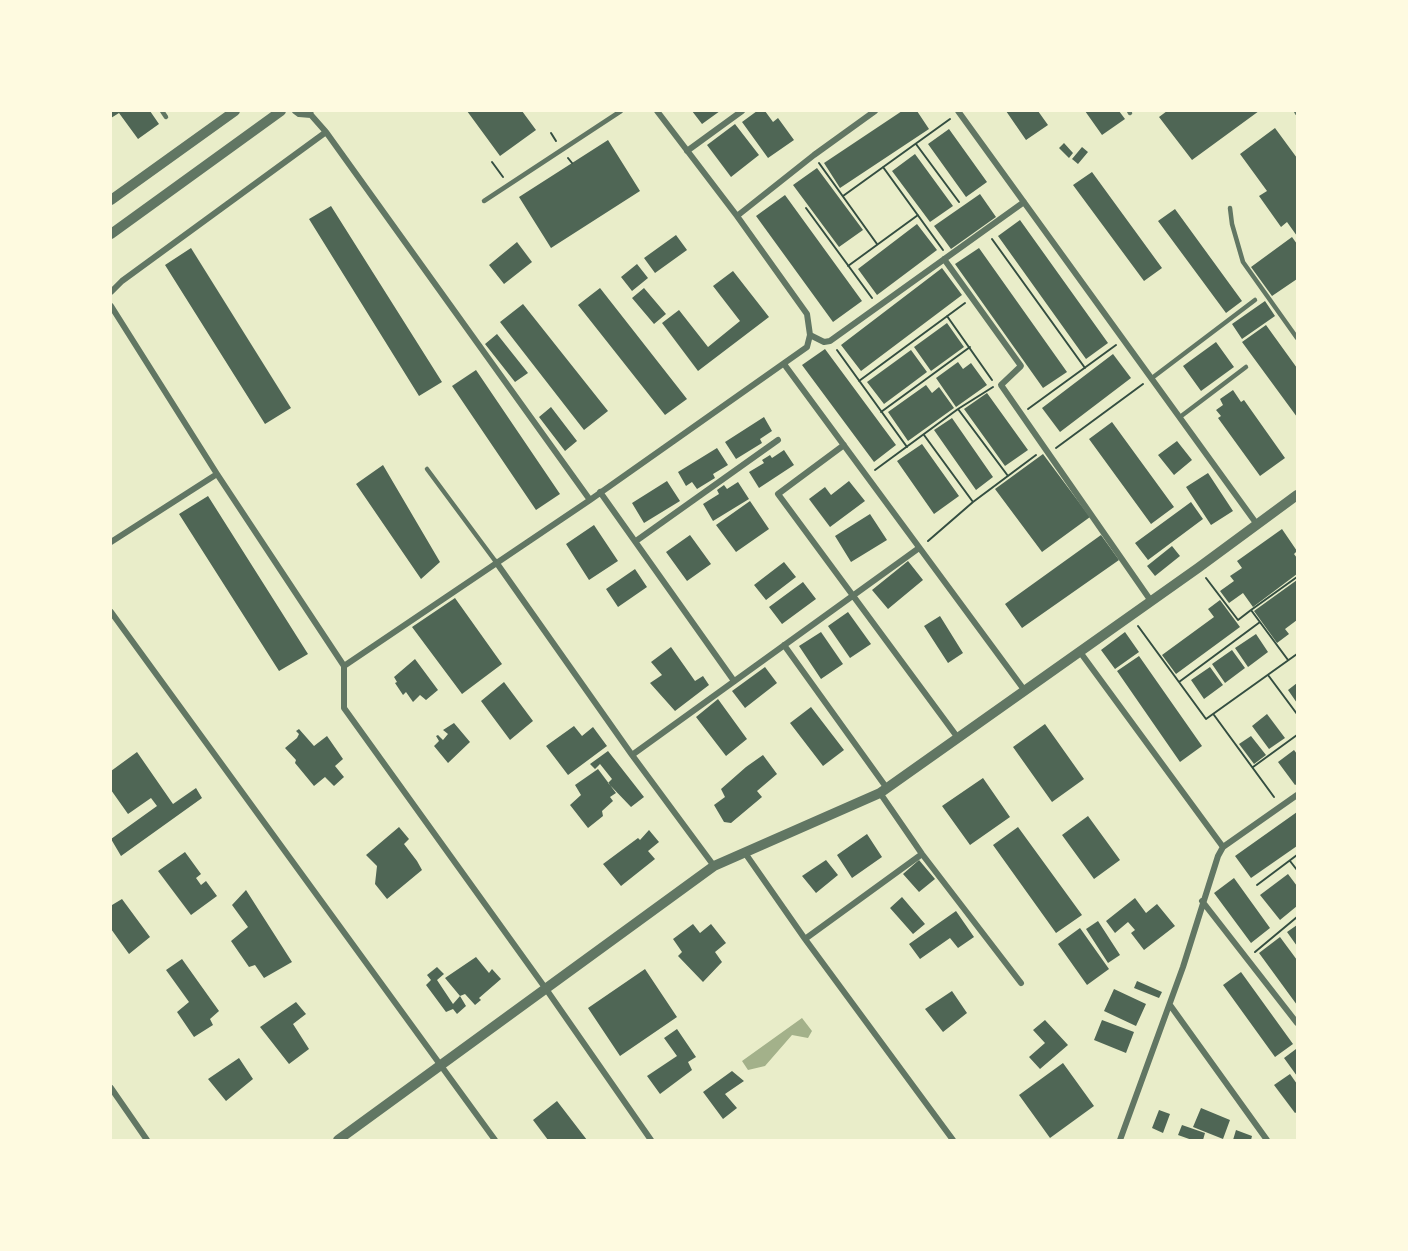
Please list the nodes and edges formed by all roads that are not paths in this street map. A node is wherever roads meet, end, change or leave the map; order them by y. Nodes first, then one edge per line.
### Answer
1 (162, 111) edge
2 (235, 111) edge
3 (281, 111) edge
4 (295, 111) edge
5 (621, 111) edge
6 (657, 111) edge
7 (742, 111) edge
8 (875, 111) edge
9 (959, 112) edge
10 (310, 113) edge
11 (166, 117) dead end
12 (327, 132) junction
13 (687, 150) junction
14 (111, 200) edge
15 (484, 201) dead end
16 (1024, 202) junction
17 (1230, 208) dead end
18 (737, 216) junction
19 (111, 234) edge
20 (946, 258) junction
21 (111, 292) edge
22 (1255, 300) dead end
23 (111, 306) edge
24 (810, 335) junction
25 (1297, 338) edge
26 (784, 364) junction
27 (1246, 366) dead end
28 (1152, 378) junction
29 (1180, 417) junction
30 (778, 440) dead end
31 (844, 445) junction
32 (427, 469) dead end
33 (218, 474) junction
34 (600, 492) junction
35 (1297, 495) edge
36 (590, 500) junction
37 (1256, 523) junction
38 (636, 541) junction
39 (111, 542) edge
40 (919, 548) junction
41 (496, 562) junction
42 (854, 596) junction
43 (1151, 601) junction
44 (111, 612) edge
45 (784, 645) junction
46 (1080, 652) junction
47 (344, 666) junction
48 (734, 681) junction
49 (1025, 691) junction
50 (958, 738) junction
51 (632, 755) junction
52 (883, 790) junction
53 (1297, 795) edge
54 (1223, 847) junction
55 (745, 853) junction
56 (922, 854) junction
57 (714, 866) junction
58 (1202, 902) junction
59 (805, 939) junction
60 (1021, 983) dead end
61 (546, 989) junction
62 (1170, 1005) junction
63 (1297, 1023) edge
64 (440, 1064) junction
65 (111, 1088) edge
66 (147, 1140) edge
67 (338, 1140) edge
68 (495, 1140) edge
69 (651, 1140) edge
70 (952, 1140) edge
71 (1120, 1140) edge
72 (1267, 1140) edge

1 - 11 lane
2 - 14 street
3 - 19 street
4 - 10 street
5 - 15 lane
6 - 13 street
7 - 13 street
8 - 18 street
9 - 16 street
10 - 12 street
12 - 21 street
12 - 36 street
13 - 18 street
16 - 20 street
16 - 28 street
17 - 25 lane
18 - 24 street
20 - 24 street
20 - 43 street
22 - 28 lane
23 - 33 street
24 - 26 street
26 - 31 street
26 - 34 street
27 - 29 lane
28 - 29 street
29 - 37 street
30 - 38 street
31 - 40 street
31 - 42 street
32 - 41 lane
33 - 39 street
33 - 47 street
34 - 36 street
34 - 38 street
35 - 37 street
36 - 41 street
37 - 43 street
38 - 48 street
40 - 42 street
40 - 49 street
41 - 47 street
41 - 51 street
42 - 45 street
42 - 50 street
43 - 46 street
44 - 64 street
45 - 48 street
45 - 52 street
46 - 49 street
46 - 54 street
47 - 61 street
48 - 51 street
49 - 50 street
50 - 52 street
51 - 57 street
52 - 55 street
52 - 56 street
53 - 54 street
54 - 58 street
55 - 57 street
55 - 59 street
56 - 59 street
56 - 60 street
57 - 61 street
58 - 62 street
58 - 63 street
59 - 70 street
61 - 64 street
61 - 69 street
62 - 71 street
62 - 72 street
64 - 67 street
64 - 68 street
65 - 66 street

